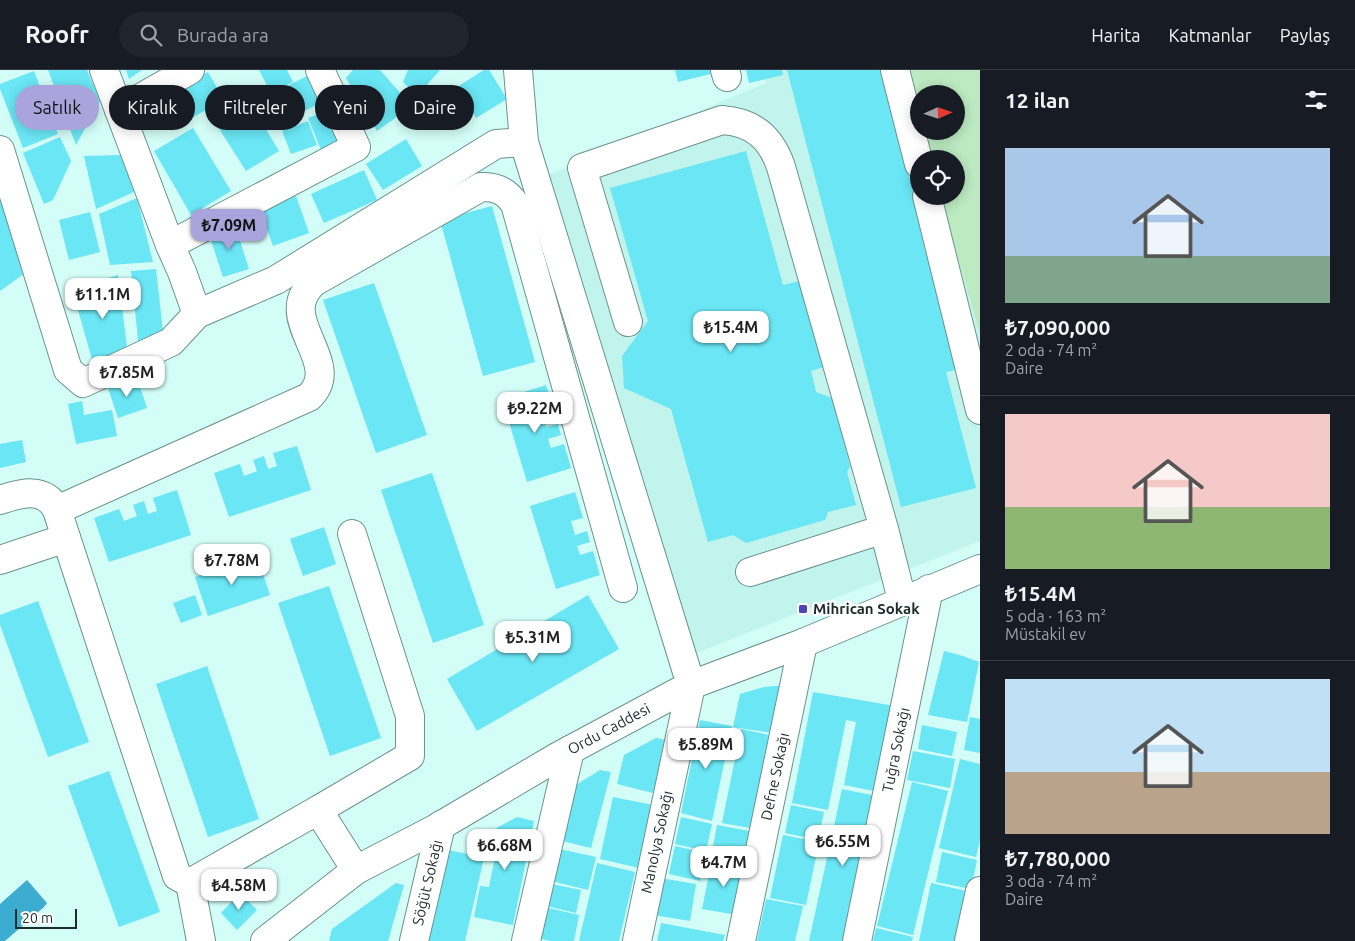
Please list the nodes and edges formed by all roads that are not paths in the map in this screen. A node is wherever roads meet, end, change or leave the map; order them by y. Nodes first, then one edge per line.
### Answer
1 (104, 70) edge
2 (190, 70) edge
3 (320, 70) edge
4 (518, 70) edge
5 (895, 70) edge
6 (110, 85) edge
7 (163, 85) edge
8 (127, 130) edge
9 (524, 142) junction
10 (0, 150) edge
11 (915, 150) edge
12 (929, 205) edge
13 (170, 244) junction
14 (197, 314) junction
15 (628, 322) dead end
16 (980, 410) edge
17 (0, 500) edge
18 (56, 510) junction
19 (884, 529) junction
20 (352, 534) dead end
21 (66, 538) junction
22 (0, 560) edge
23 (980, 569) edge
24 (750, 572) dead end
25 (622, 588) dead end
26 (928, 589) junction
27 (902, 600) junction
28 (803, 643) junction
29 (691, 685) junction
30 (570, 750) junction
31 (318, 810) junction
32 (441, 825) junction
33 (356, 870) junction
34 (190, 883) junction
35 (980, 890) edge
36 (201, 941) edge
37 (265, 941) edge
38 (414, 941) edge
39 (526, 941) edge
40 (636, 941) edge
41 (741, 941) edge
42 (857, 941) edge
43 (969, 941) edge

1 - 6 street
2 - 7 street
3 - 13 street
4 - 9 street
5 - 11 street
8 - 13 street
9 - 14 street
9 - 29 street
10 - 14 street
12 - 16 street
13 - 14 street
15 - 19 street
17 - 18 street
18 - 21 street
18 - 25 street
19 - 24 street
19 - 27 street
20 - 31 street
21 - 22 street
21 - 34 street
23 - 26 street, Ordu Caddesi
26 - 27 street, Ordu Caddesi
26 - 42 street, Tuğra Sokağı
27 - 28 street, Ordu Caddesi
28 - 29 street, Ordu Caddesi
28 - 41 street, Defne Sokağı
29 - 30 street, Ordu Caddesi
29 - 40 street, Manolya Sokağı
30 - 32 street, Ordu Caddesi
30 - 39 street
31 - 33 street
31 - 34 street
32 - 33 street, Ordu Caddesi
32 - 38 street, Söğüt Sokağı
33 - 37 street, Ordu Caddesi
34 - 36 street
35 - 43 street

